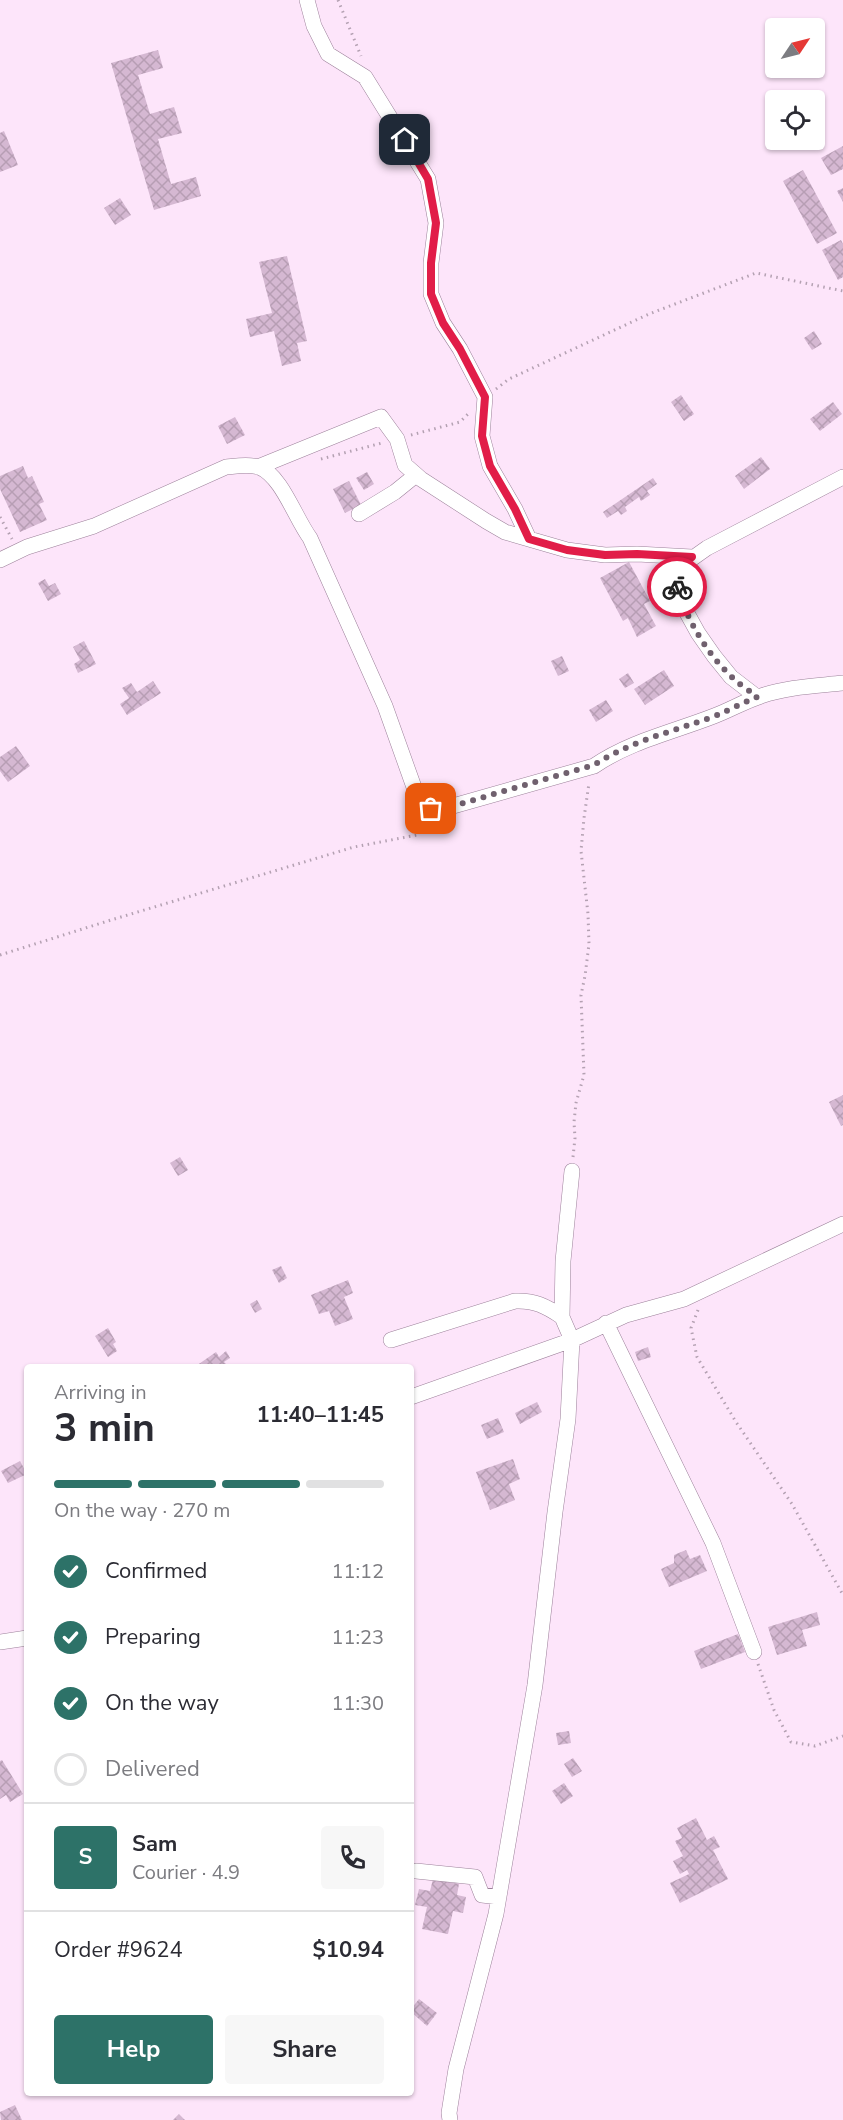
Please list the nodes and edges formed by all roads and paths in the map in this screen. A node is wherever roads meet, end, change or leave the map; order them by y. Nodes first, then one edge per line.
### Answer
1 (307, 0) edge
2 (338, 0) edge
3 (365, 77) junction
4 (843, 291) edge
5 (485, 397) junction
6 (397, 439) junction
7 (312, 462) dead end
8 (258, 467) junction
9 (416, 475) junction
10 (843, 477) edge
11 (359, 514) dead end
12 (0, 517) edge
13 (529, 539) junction
14 (18, 551) junction
15 (692, 557) junction
16 (0, 561) edge
17 (843, 683) edge
18 (757, 697) junction
19 (594, 765) junction
20 (431, 809) junction
21 (0, 956) edge
22 (572, 1171) joint
23 (843, 1224) edge
24 (704, 1291) junction
25 (562, 1317) junction
26 (606, 1323) junction
27 (391, 1340) dead end
28 (572, 1340) junction
29 (414, 1396) edge
30 (843, 1595) edge
31 (24, 1638) edge
32 (0, 1642) edge
33 (754, 1652) joint
34 (843, 1736) edge
35 (416, 1871) dead end
36 (499, 1897) junction
37 (450, 2120) edge

1 - 3 street
2 - 3 path
3 - 5 street
4 - 5 path
5 - 6 path
5 - 13 street
6 - 7 path
6 - 8 street
6 - 9 street
8 - 14 street
8 - 20 street
9 - 11 street
9 - 13 street
10 - 15 street
12 - 14 path
13 - 15 street
14 - 16 street
15 - 18 street
17 - 18 street
18 - 19 street
19 - 20 street
19 - 22 path
20 - 21 path
22 - 25 street
23 - 24 street
24 - 26 street
24 - 30 path
25 - 27 street
25 - 28 street
26 - 28 street
26 - 33 street
28 - 29 street
28 - 36 street
31 - 32 street
33 - 34 path
35 - 36 street
36 - 37 street

